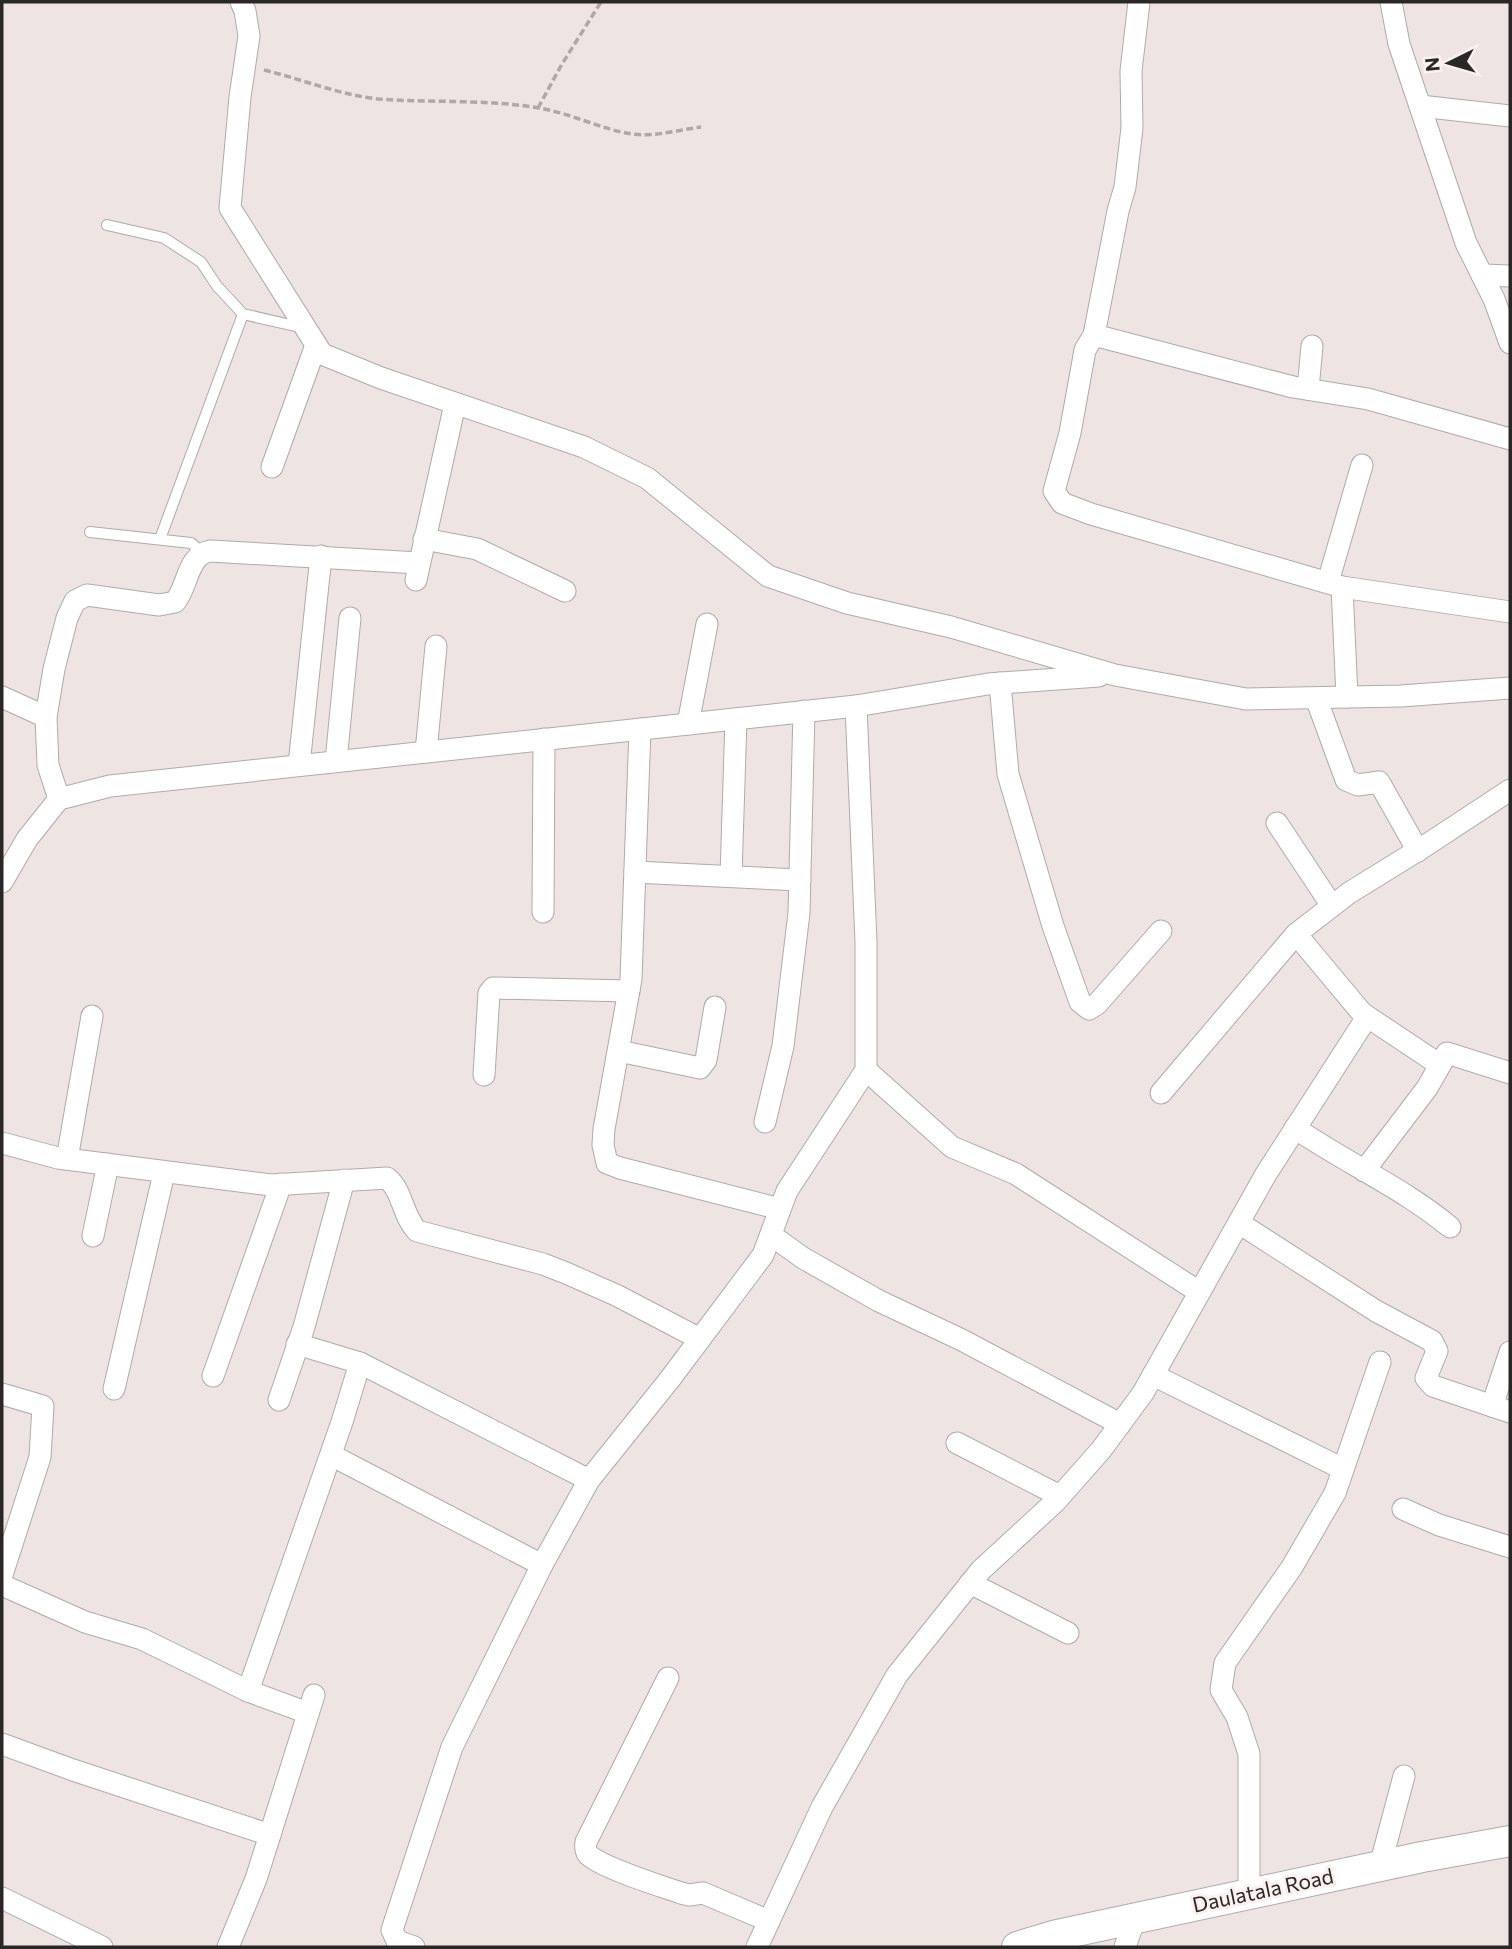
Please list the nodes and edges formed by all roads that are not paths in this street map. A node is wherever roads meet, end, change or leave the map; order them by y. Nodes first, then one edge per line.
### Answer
1 (241, 2) edge
2 (1139, 2) edge
3 (1391, 2) edge
4 (1420, 106) junction
5 (1510, 116) edge
6 (107, 225) dead end
7 (1482, 275) junction
8 (1510, 276) edge
9 (243, 314) junction
10 (1094, 334) junction
11 (310, 336) junction
12 (1510, 344) edge
13 (1312, 346) dead end
14 (1308, 388) junction
15 (455, 404) junction
16 (1510, 439) edge
17 (1362, 465) dead end
18 (272, 467) dead end
19 (90, 532) dead end
20 (160, 539) junction
21 (424, 539) junction
22 (202, 552) junction
23 (321, 556) junction
24 (1335, 584) junction
25 (565, 590) dead end
26 (1510, 612) edge
27 (350, 618) dead end
28 (707, 624) dead end
29 (436, 646) dead end
30 (1115, 675) junction
31 (1000, 683) junction
32 (1510, 688) edge
33 (2, 696) edge
34 (1348, 697) junction
35 (1317, 698) junction
36 (856, 706) junction
37 (804, 711) junction
38 (46, 717) junction
39 (736, 719) junction
40 (688, 724) junction
41 (640, 729) junction
42 (544, 739) junction
43 (426, 752) junction
44 (336, 761) junction
45 (299, 765) junction
46 (1510, 790) edge
47 (59, 799) junction
48 (1278, 823) dead end
49 (1418, 851) junction
50 (635, 872) junction
51 (730, 877) junction
52 (800, 880) junction
53 (2, 882) edge
54 (1332, 906) junction
55 (542, 912) dead end
56 (1161, 931) dead end
57 (1296, 934) junction
58 (629, 991) junction
59 (715, 1006) dead end
60 (92, 1016) dead end
61 (1367, 1017) junction
62 (619, 1051) junction
63 (1440, 1065) junction
64 (866, 1070) junction
65 (1510, 1073) edge
66 (484, 1075) dead end
67 (1161, 1093) dead end
68 (765, 1122) dead end
69 (1296, 1128) junction
70 (2, 1143) edge
71 (67, 1159) junction
72 (108, 1164) junction
73 (1364, 1171) junction
74 (164, 1173) junction
75 (344, 1180) junction
76 (281, 1184) junction
77 (780, 1209) junction
78 (1239, 1223) junction
79 (1450, 1227) dead end
80 (771, 1235) junction
81 (93, 1236) dead end
82 (1199, 1292) junction
83 (700, 1339) junction
84 (297, 1344) junction
85 (1510, 1352) edge
86 (1380, 1362) dead end
87 (360, 1363) junction
88 (1153, 1375) junction
89 (213, 1376) dead end
90 (114, 1389) dead end
91 (2, 1394) edge
92 (279, 1400) dead end
93 (1501, 1409) edge
94 (1120, 1424) junction
95 (957, 1443) dead end
96 (331, 1455) junction
97 (1343, 1469) junction
98 (589, 1480) junction
99 (1060, 1496) junction
100 (1402, 1508) dead end
101 (1510, 1547) edge
102 (542, 1566) junction
103 (2, 1575) edge
104 (970, 1583) junction
105 (2, 1585) edge
106 (1068, 1633) dead end
107 (668, 1678) dead end
108 (248, 1691) junction
109 (2, 1744) edge
110 (1404, 1776) dead end
111 (270, 1835) junction
112 (1510, 1841) edge
113 (1380, 1866) junction
114 (1249, 1894) junction
115 (2, 1898) edge
116 (1135, 1918) junction
117 (769, 1921) junction
118 (102, 1947) edge
119 (228, 1947) edge
120 (414, 1947) edge
121 (757, 1947) edge
122 (1017, 1947) edge
123 (1125, 1947) edge

1 - 11 street
2 - 10 street
3 - 4 street
4 - 5 street
4 - 7 street
6 - 9 lane
7 - 8 street
7 - 12 street
9 - 11 lane
9 - 20 lane
10 - 14 street
10 - 24 street
11 - 15 street
11 - 18 street
13 - 14 street
14 - 16 street
15 - 21 street
15 - 30 street
17 - 24 street
19 - 20 lane
20 - 22 lane
21 - 23 street
21 - 25 street
22 - 23 street
22 - 38 street
23 - 45 street
24 - 26 street
24 - 34 street
27 - 44 street
28 - 40 street
29 - 43 street
30 - 31 street
30 - 35 street
31 - 36 street
31 - 56 street
32 - 34 street
33 - 38 street
34 - 35 street
35 - 49 street
36 - 37 street
36 - 64 street
37 - 39 street
37 - 52 street
38 - 47 street
39 - 40 street
39 - 51 street
40 - 41 street
41 - 42 street
41 - 50 street
42 - 43 street
42 - 55 street
43 - 44 street
44 - 45 street
45 - 47 street
46 - 49 street
47 - 53 street
48 - 54 street
49 - 54 street
50 - 51 street
50 - 58 street
51 - 52 street
52 - 68 street
54 - 57 street
57 - 61 street
57 - 67 street
58 - 62 street
58 - 66 street
59 - 62 street
60 - 71 street
61 - 63 street
61 - 69 street
62 - 77 street
63 - 65 street
63 - 73 street
64 - 77 street
64 - 82 street
69 - 73 street
69 - 78 street
70 - 71 street
71 - 72 street
72 - 74 street
72 - 81 street
73 - 79 street
74 - 76 street
74 - 90 street
75 - 76 street
75 - 83 street
75 - 84 street
76 - 89 street
77 - 80 street
78 - 82 street
78 - 93 street
80 - 83 street
80 - 94 street
82 - 88 street
83 - 98 street
84 - 87 street
84 - 92 street
85 - 93 street
86 - 97 street
87 - 96 street
87 - 98 street
88 - 94 street
88 - 97 street
91 - 103 street
94 - 99 street
95 - 99 street
96 - 102 street
96 - 108 street
97 - 114 street
98 - 102 street
99 - 104 street
100 - 101 street
102 - 120 street
104 - 106 street
104 - 117 street
105 - 108 street
107 - 117 street
108 - 111 street
109 - 111 street
110 - 113 street
111 - 119 street
112 - 113 main road, Daulatala Road
113 - 114 main road, Daulatala Road
114 - 116 main road, Daulatala Road
115 - 118 street
116 - 122 main road, Daulatala Road
116 - 123 street
117 - 121 street

